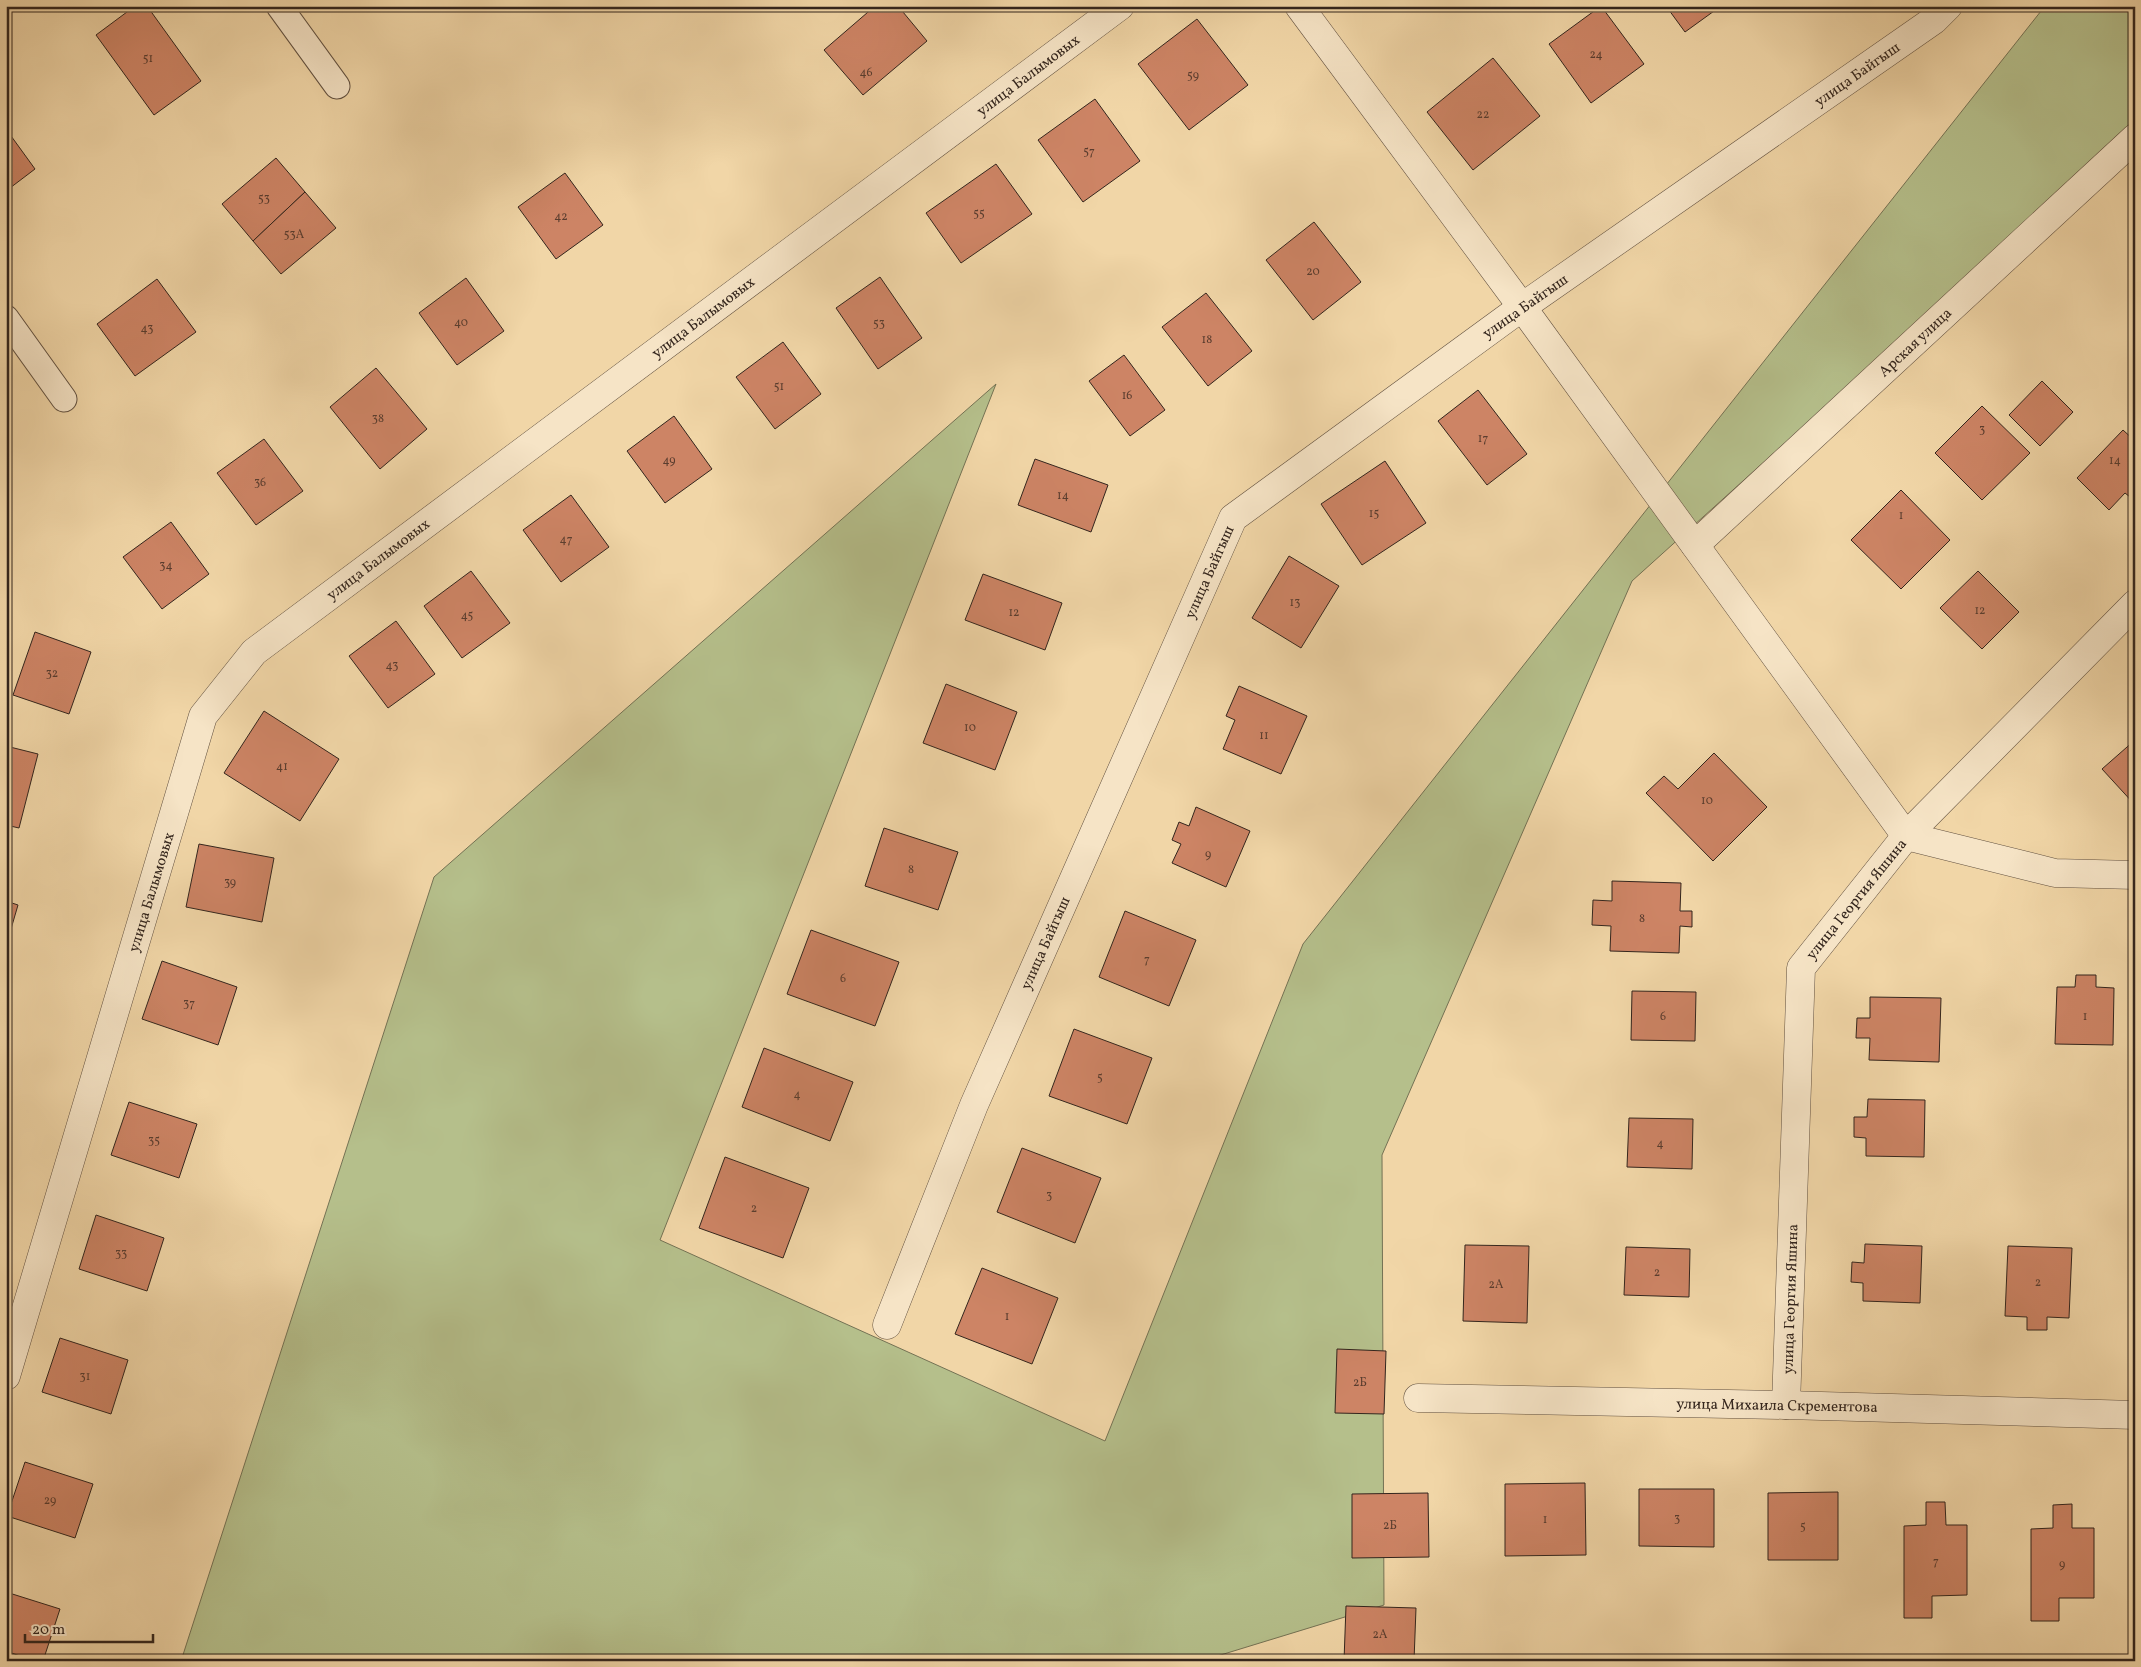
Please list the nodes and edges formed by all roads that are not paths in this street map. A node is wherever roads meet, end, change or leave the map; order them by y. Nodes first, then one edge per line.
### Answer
1 (279, 6) edge
2 (1120, 6) edge
3 (1299, 6) edge
4 (1948, 6) edge
5 (337, 86) dead end
6 (2135, 138) edge
7 (1522, 307) junction
8 (6, 318) edge
9 (64, 399) dead end
10 (1695, 545) junction
11 (2135, 604) edge
12 (1906, 836) junction
13 (2135, 874) edge
14 (887, 1325) dead end
15 (6, 1376) edge
16 (1418, 1398) dead end
17 (1786, 1405) junction
18 (2135, 1415) edge

1 - 5 lane
2 - 15 street, улица Балымовых
3 - 7 street
4 - 7 street, улица Байгыш
6 - 10 street, Арская улица
7 - 10 street
7 - 14 street, улица Байгыш
8 - 9 lane
10 - 12 street
11 - 12 street, улица Георгия Яшина
12 - 13 street
12 - 17 street, улица Георгия Яшина
16 - 17 street, улица Михаила Скрементова
17 - 18 street, улица Михаила Скрементова

